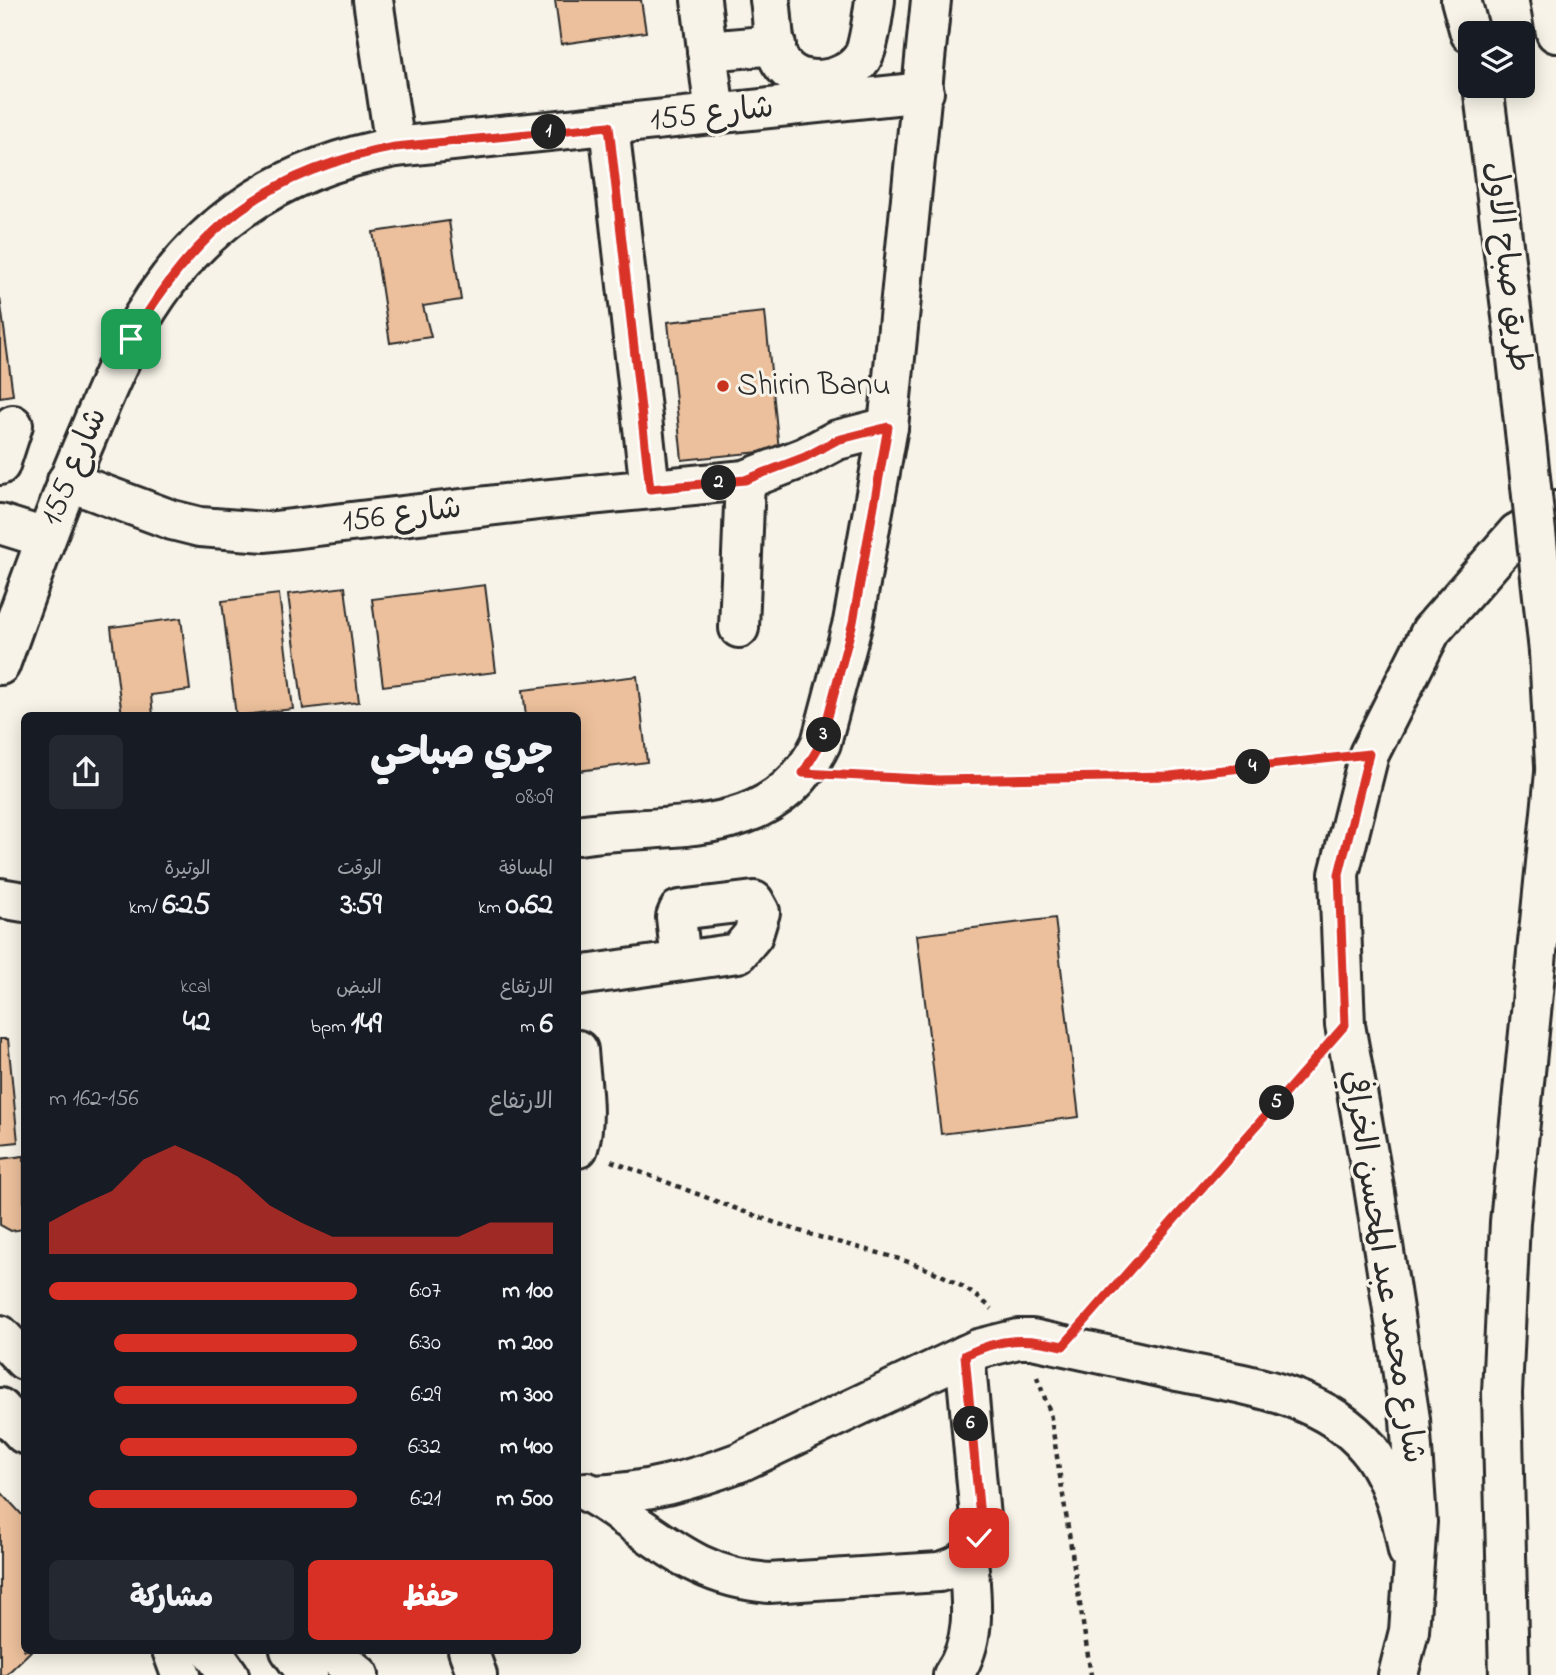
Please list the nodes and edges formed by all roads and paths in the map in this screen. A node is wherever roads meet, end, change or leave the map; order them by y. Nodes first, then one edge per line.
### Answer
1 (373, 0) edge
2 (701, 0) edge
3 (771, 0) edge
4 (875, 0) edge
5 (931, 0) edge
6 (1461, 0) edge
7 (1550, 0) edge
8 (1467, 21) edge
9 (1556, 33) edge
10 (776, 45) junction
11 (707, 51) junction
12 (923, 92) junction
13 (1485, 98) edge
14 (715, 115) junction
15 (609, 126) junction
16 (395, 147) junction
17 (13, 425) dead end
18 (888, 427) junction
19 (0, 465) edge
20 (745, 480) junction
21 (67, 481) junction
22 (650, 489) junction
23 (1556, 511) edge
24 (0, 524) edge
25 (45, 538) junction
26 (739, 628) dead end
27 (0, 665) edge
28 (1369, 754) junction
29 (803, 773) junction
30 (1555, 778) edge
31 (581, 835) edge
32 (0, 898) edge
33 (21, 902) edge
34 (681, 961) dead end
35 (581, 976) edge
36 (1345, 1025) junction
37 (581, 1090) edge
38 (581, 1128) edge
39 (581, 1148) edge
40 (0, 1335) edge
41 (1018, 1339) junction
42 (1063, 1346) junction
43 (965, 1355) junction
44 (21, 1357) edge
45 (0, 1408) edge
46 (21, 1431) edge
47 (585, 1491) edge
48 (968, 1558) junction
49 (1413, 1577) junction
50 (173, 1654) edge
51 (214, 1654) edge
52 (293, 1654) edge
53 (334, 1654) edge
54 (469, 1654) edge
55 (181, 1675) edge
56 (229, 1675) edge
57 (308, 1675) edge
58 (359, 1675) edge
59 (477, 1675) edge
60 (953, 1675) edge
61 (1090, 1675) edge
62 (1398, 1675) edge
63 (1509, 1675) edge

1 - 16 main road
2 - 11 main road
3 - 10 main road
4 - 10 main road
5 - 12 main road
6 - 8 main road
7 - 9 main road
10 - 11 main road
11 - 14 main road
12 - 14 main road, شارع 155
12 - 18 main road
13 - 30 main road, طريق صباح الاول, bridge
14 - 15 main road, شارع 155
15 - 16 main road, شارع 155
15 - 22 main road
16 - 21 main road, شارع 155
17 - 19 main road
18 - 20 main road, شارع 156
18 - 29 main road
20 - 22 main road, شارع 156
20 - 26 main road
21 - 22 main road, شارع 156
21 - 25 main road, شارع 155
23 - 28 main road, شارع محمد عبد المحسن الخرافي
24 - 25 main road
25 - 27 main road, شارع 155
28 - 29 path
28 - 36 main road, شارع محمد عبد المحسن الخرافي
29 - 31 main road
30 - 63 main road, طريق صباح الاول
32 - 33 main road
34 - 35 main road
36 - 42 path
36 - 49 main road, شارع محمد عبد المحسن الخرافي
37 - 38 main road
39 - 41 path
40 - 44 main road
41 - 42 main road
41 - 43 main road
42 - 49 main road
42 - 61 path
43 - 47 main road
43 - 48 main road
45 - 46 main road
47 - 48 main road
48 - 60 main road
49 - 62 main road, شارع محمد عبد المحسن الخرافي
50 - 55 main road
51 - 56 main road
52 - 57 main road
53 - 58 main road
54 - 59 main road

